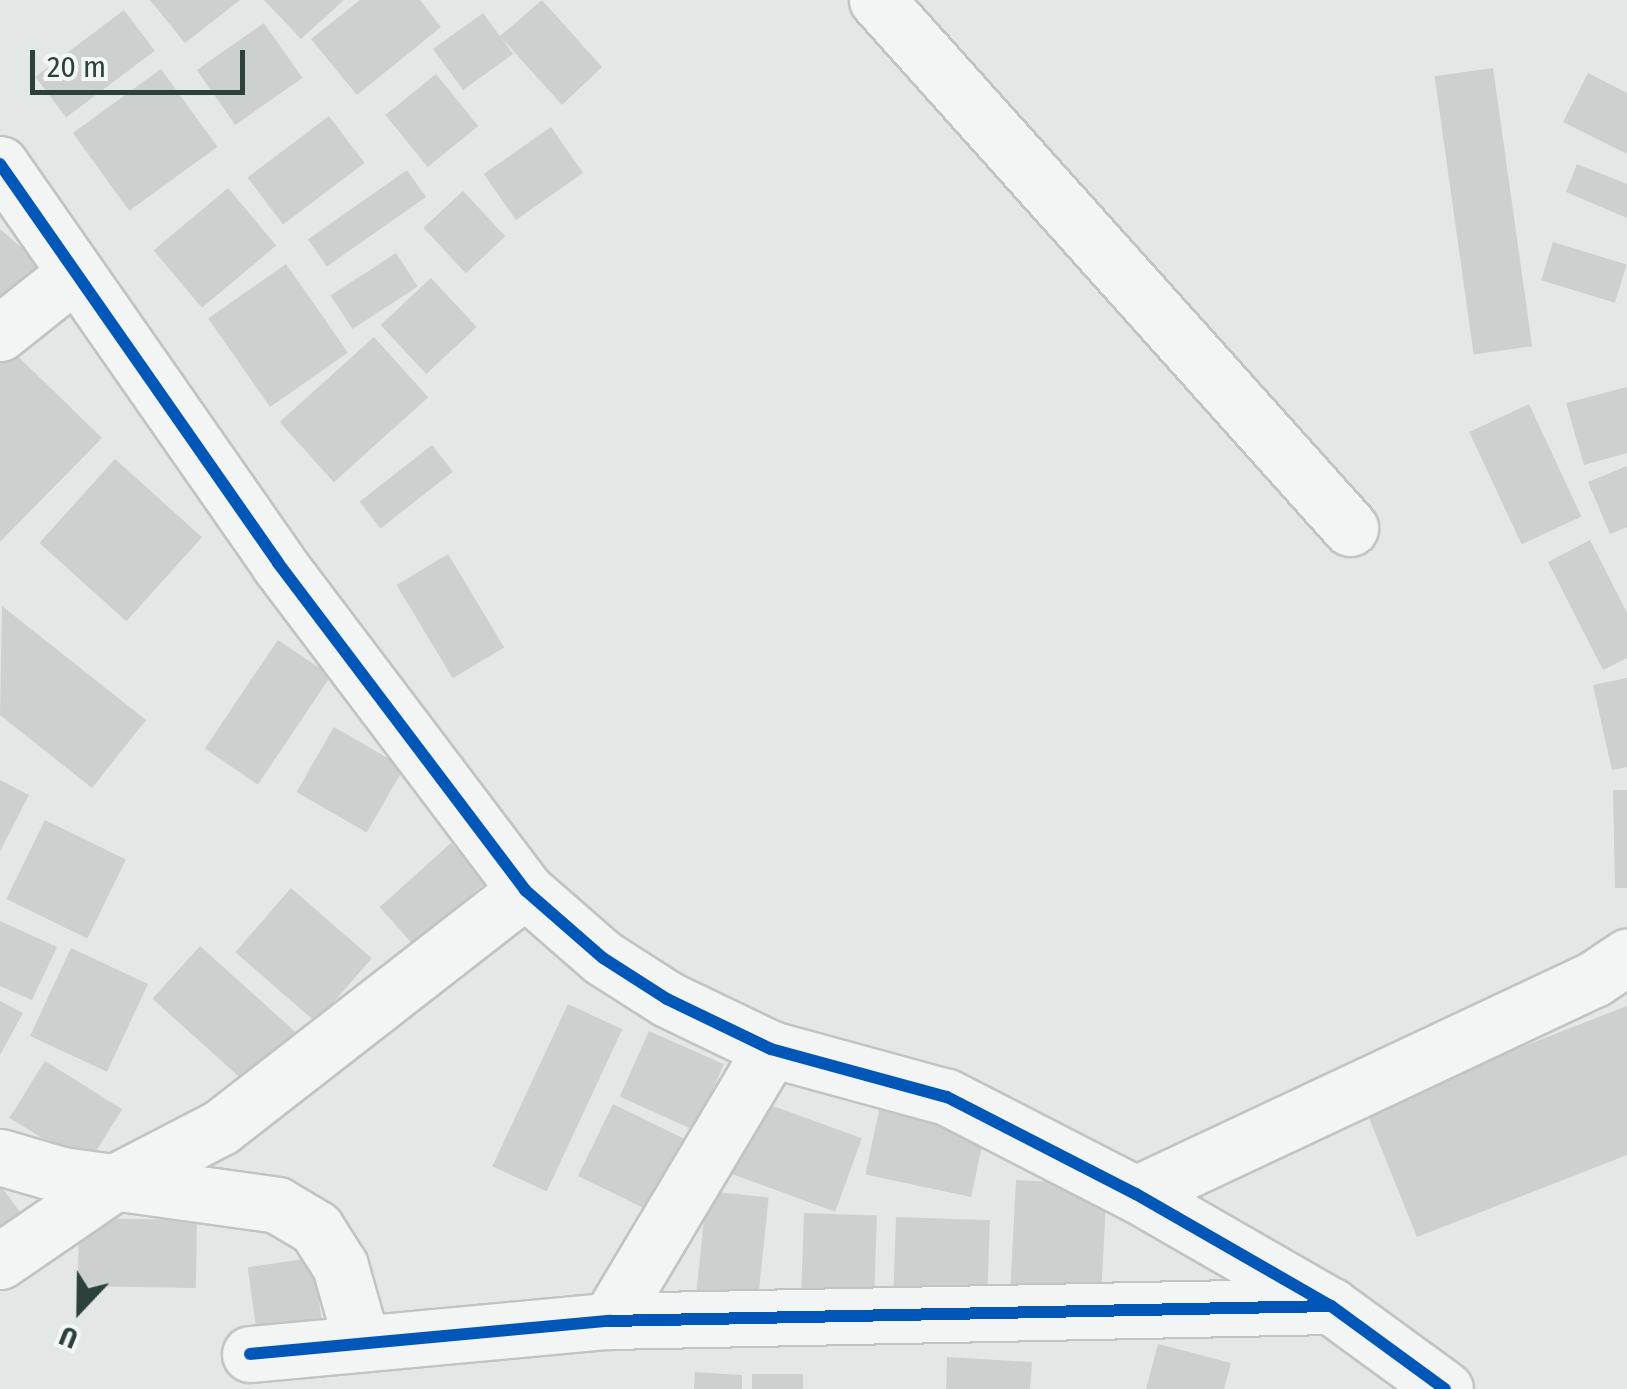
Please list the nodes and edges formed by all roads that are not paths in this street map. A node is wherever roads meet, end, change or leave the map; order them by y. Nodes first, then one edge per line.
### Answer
1 (877, 0) edge
2 (0, 164) edge
3 (74, 274) junction
4 (0, 332) edge
5 (1350, 528) dead end
6 (525, 890) junction
7 (1627, 957) edge
8 (771, 1049) junction
9 (0, 1157) edge
10 (117, 1181) junction
11 (1136, 1194) junction
12 (0, 1261) edge
13 (1331, 1306) junction
14 (608, 1321) junction
15 (362, 1343) junction
16 (250, 1354) dead end
17 (1408, 1380) edge

1 - 5 street
2 - 3 street
3 - 4 street
3 - 6 street
6 - 8 street
6 - 10 street
7 - 11 street
8 - 11 street
8 - 14 street
9 - 10 street
10 - 12 street
10 - 15 street
11 - 13 street
13 - 14 street
13 - 17 street
14 - 15 street
15 - 16 street

